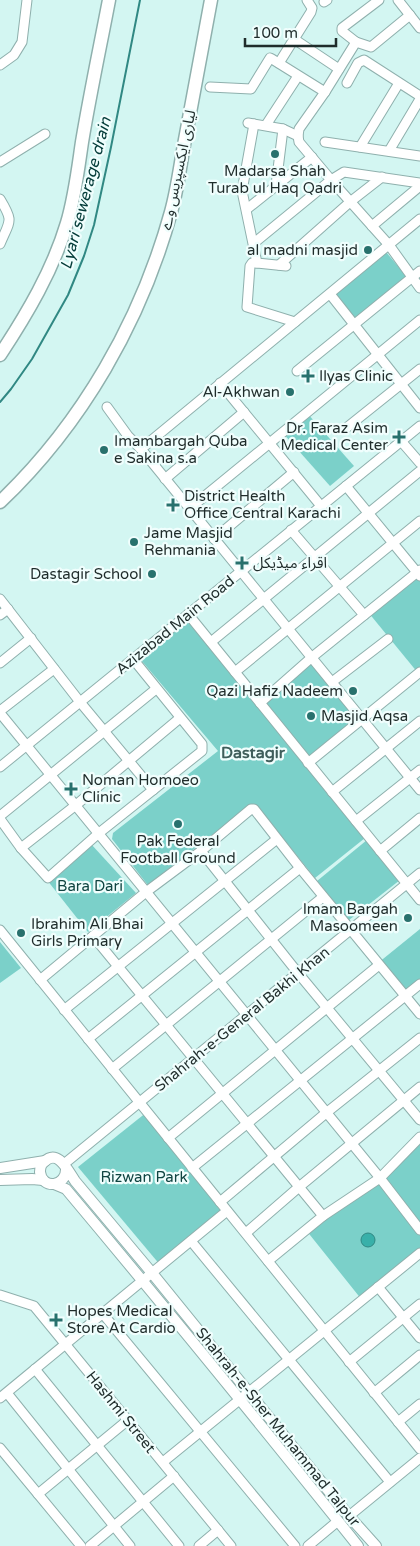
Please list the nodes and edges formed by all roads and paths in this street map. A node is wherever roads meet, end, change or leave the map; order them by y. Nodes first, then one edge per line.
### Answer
1 (19, 0) edge
2 (109, 0) edge
3 (211, 0) edge
4 (307, 0) edge
5 (379, 0) edge
6 (398, 0) edge
7 (27, 5) edge
8 (410, 15) junction
9 (420, 28) edge
10 (294, 39) junction
11 (356, 42) junction
12 (2, 60) edge
13 (279, 64) junction
14 (339, 68) junction
15 (298, 76) junction
16 (347, 83) dead end
17 (398, 83) junction
18 (210, 88) dead end
19 (325, 92) junction
20 (420, 98) edge
21 (266, 125) junction
22 (284, 129) junction
23 (45, 134) dead end
24 (298, 136) junction
25 (325, 142) dead end
26 (360, 147) junction
27 (389, 151) junction
28 (420, 156) edge
29 (312, 157) junction
30 (0, 162) edge
31 (382, 177) junction
32 (331, 180) junction
33 (420, 184) edge
34 (276, 185) junction
35 (0, 199) edge
36 (350, 202) junction
37 (247, 209) junction
38 (5, 215) edge
39 (420, 220) edge
40 (372, 226) junction
41 (254, 243) junction
42 (0, 244) edge
43 (390, 244) junction
44 (257, 262) junction
45 (420, 271) edge
46 (412, 278) junction
47 (420, 288) edge
48 (330, 294) junction
49 (420, 320) edge
50 (296, 322) junction
51 (354, 325) junction
52 (378, 354) junction
53 (0, 355) edge
54 (420, 369) edge
55 (297, 371) dead end
56 (220, 383) junction
57 (401, 384) junction
58 (107, 407) dead end
59 (420, 408) edge
60 (244, 412) junction
61 (420, 426) edge
62 (345, 429) dead end
63 (401, 441) junction
64 (269, 443) junction
65 (141, 449) junction
66 (420, 463) edge
67 (294, 472) junction
68 (420, 472) edge
69 (166, 479) junction
70 (346, 486) junction
71 (0, 502) edge
72 (321, 506) junction
73 (189, 508) junction
74 (369, 513) junction
75 (420, 521) edge
76 (292, 530) junction
77 (214, 539) junction
78 (393, 543) junction
79 (315, 557) junction
80 (241, 571) junction
81 (419, 573) edge
82 (340, 587) junction
83 (0, 598) edge
84 (263, 599) junction
85 (8, 608) junction
86 (188, 614) junction
87 (0, 615) edge
88 (364, 615) junction
89 (288, 629) junction
90 (31, 638) junction
91 (388, 639) dead end
92 (211, 642) junction
93 (311, 658) junction
94 (133, 659) junction
95 (0, 663) edge
96 (54, 669) junction
97 (235, 672) junction
98 (419, 675) edge
99 (332, 682) junction
100 (156, 688) junction
101 (80, 702) junction
102 (260, 703) junction
103 (0, 712) edge
104 (180, 718) junction
105 (362, 719) junction
106 (420, 721) edge
107 (103, 730) junction
108 (27, 745) junction
109 (386, 749) junction
110 (128, 760) junction
111 (308, 762) junction
112 (0, 767) edge
113 (420, 770) edge
114 (51, 774) junction
115 (410, 778) junction
116 (153, 790) junction
117 (420, 790) edge
118 (332, 792) junction
119 (76, 805) junction
120 (0, 818) edge
121 (420, 818) edge
122 (356, 821) junction
123 (99, 834) junction
124 (277, 839) junction
125 (21, 848) junction
126 (201, 851) junction
127 (380, 851) junction
128 (300, 868) junction
129 (420, 873) edge
130 (225, 881) junction
131 (407, 884) junction
132 (146, 892) junction
133 (324, 897) junction
134 (420, 900) edge
135 (248, 910) junction
136 (172, 923) junction
137 (0, 930) edge
138 (351, 930) junction
139 (93, 936) junction
140 (272, 939) junction
141 (196, 952) junction
142 (379, 965) junction
143 (118, 966) junction
144 (298, 973) junction
145 (40, 980) junction
146 (220, 982) junction
147 (420, 984) edge
148 (142, 996) junction
149 (404, 996) junction
150 (326, 1008) junction
151 (64, 1010) junction
152 (420, 1014) edge
153 (246, 1015) junction
154 (166, 1025) junction
155 (420, 1038) edge
156 (88, 1039) junction
157 (352, 1039) junction
158 (275, 1050) junction
159 (194, 1058) junction
160 (112, 1069) junction
161 (379, 1071) junction
162 (300, 1081) junction
163 (420, 1087) edge
164 (222, 1093) junction
165 (404, 1100) junction
166 (139, 1102) junction
167 (326, 1113) junction
168 (420, 1120) edge
169 (247, 1124) junction
170 (420, 1137) edge
171 (168, 1138) junction
172 (351, 1144) junction
173 (275, 1157) junction
174 (45, 1161) junction
175 (65, 1166) junction
176 (0, 1168) edge
177 (192, 1168) junction
178 (380, 1178) junction
179 (0, 1180) edge
180 (43, 1180) junction
181 (54, 1184) junction
182 (299, 1186) junction
183 (220, 1202) junction
184 (228, 1211) junction
185 (323, 1216) junction
186 (420, 1230) edge
187 (246, 1233) junction
188 (191, 1241) junction
189 (420, 1253) edge
190 (268, 1261) junction
191 (152, 1273) junction
192 (143, 1280) junction
193 (378, 1287) junction
194 (0, 1295) edge
195 (420, 1304) edge
196 (103, 1314) junction
197 (404, 1318) junction
198 (324, 1330) junction
199 (420, 1338) edge
200 (66, 1344) junction
201 (420, 1354) edge
202 (287, 1360) junction
203 (349, 1362) junction
204 (35, 1369) junction
205 (249, 1391) junction
206 (374, 1392) junction
207 (3, 1395) edge
208 (239, 1399) junction
209 (420, 1404) edge
210 (128, 1420) junction
211 (398, 1422) junction
212 (200, 1431) junction
213 (97, 1445) junction
214 (0, 1448) edge
215 (420, 1450) edge
216 (420, 1458) edge
217 (163, 1462) junction
218 (68, 1469) junction
219 (174, 1476) junction
220 (390, 1482) junction
221 (38, 1494) junction
222 (143, 1502) junction
223 (349, 1516) junction
224 (338, 1521) junction
225 (114, 1526) junction
226 (218, 1530) junction
227 (81, 1546) edge
228 (90, 1546) edge
229 (130, 1546) edge
230 (179, 1546) edge
231 (199, 1546) edge
232 (231, 1546) edge
233 (295, 1546) edge
234 (308, 1546) edge
235 (358, 1546) edge
236 (376, 1546) edge

1 - 7 street
2 - 53 highway
3 - 71 highway, لیاری ایکسپریس وے
4 - 10 street
5 - 11 street
6 - 8 street
7 - 12 street
8 - 9 street
8 - 11 street
10 - 13 street
10 - 14 street
11 - 14 street
13 - 15 street
13 - 18 street
14 - 19 street
15 - 19 street
15 - 21 street
16 - 17 street
17 - 20 street
17 - 26 street
19 - 24 street
20 - 27 street
21 - 22 street
21 - 37 street
22 - 24 street
22 - 34 street
23 - 30 street
24 - 29 street
25 - 26 street
26 - 27 street
27 - 28 street
29 - 32 street
29 - 34 street
31 - 32 street
31 - 33 street
31 - 36 street
32 - 36 street
32 - 41 street
33 - 40 street
34 - 37 street
35 - 38 street
36 - 40 street
36 - 44 street
37 - 41 street
38 - 42 street
39 - 43 street
40 - 43 street
41 - 44 street
43 - 46 street
43 - 48 street
44 - 50 street
45 - 46 street
46 - 47 street
46 - 51 street
48 - 50 street
48 - 51 street
49 - 52 street
50 - 56 street
51 - 52 street
51 - 55 street
52 - 57 street
52 - 64 street
54 - 57 street
56 - 60 street
56 - 65 street
57 - 59 street
57 - 62 street
58 - 65 street
60 - 64 street
60 - 69 street
61 - 63 street, Azizabad Main Road
63 - 66 street
63 - 70 street, Azizabad Main Road
64 - 67 street
64 - 73 street
65 - 69 street
67 - 72 street
67 - 77 street
68 - 74 street
69 - 73 street
70 - 72 street, Azizabad Main Road
70 - 74 street
72 - 76 street, Azizabad Main Road
73 - 77 street
74 - 78 street
74 - 79 street
75 - 78 street
76 - 79 street
76 - 80 street, Azizabad Main Road
77 - 80 street
78 - 81 street
78 - 82 street
79 - 82 street
79 - 84 street
80 - 84 street
80 - 86 street, Azizabad Main Road
81 - 88 street
82 - 88 street
82 - 89 street
83 - 85 street
84 - 89 street
84 - 92 street
85 - 87 street
85 - 90 street
86 - 92 street
86 - 94 street, Azizabad Main Road
88 - 93 street
89 - 93 street
89 - 97 street
90 - 95 street
90 - 96 street
91 - 99 street
92 - 97 street
93 - 99 street
93 - 102 street
94 - 100 street
94 - 101 street, Azizabad Main Road
96 - 101 street
96 - 103 street
97 - 102 street
98 - 105 street
99 - 105 street
100 - 104 street
100 - 107 street
101 - 107 street
101 - 108 street, Azizabad Main Road
102 - 111 street
103 - 108 street
104 - 110 street
104 - 116 street
105 - 109 street
105 - 111 street
106 - 109 street
107 - 110 street
107 - 114 street
108 - 112 street, Azizabad Main Road
108 - 114 street
109 - 115 street
109 - 118 street
110 - 116 street
110 - 119 street
111 - 118 street
113 - 115 street
114 - 119 street
114 - 120 street
115 - 117 street
115 - 122 street
116 - 123 street
118 - 122 street
119 - 123 street
119 - 125 street
120 - 125 street
121 - 127 street
122 - 127 street
123 - 125 street
123 - 132 street
124 - 126 street
124 - 128 street
124 - 130 street
126 - 130 street
126 - 132 street
127 - 131 street
128 - 133 street
128 - 135 street
129 - 131 street, Shahrah-e-General Bakhi Khan
130 - 135 street
130 - 136 street
131 - 134 street
131 - 138 street, Shahrah-e-General Bakhi Khan
132 - 136 street
132 - 139 street
133 - 138 street
133 - 140 street
135 - 140 street
135 - 141 street
136 - 141 street
136 - 143 street
137 - 145 street
138 - 142 street
138 - 144 street, Shahrah-e-General Bakhi Khan
139 - 143 street
139 - 145 street
140 - 144 street
140 - 146 street
141 - 146 street
141 - 148 street
142 - 149 street
142 - 150 street
143 - 148 street
143 - 151 street
144 - 150 street
144 - 153 street, Shahrah-e-General Bakhi Khan
145 - 151 street
146 - 153 street
146 - 154 street
147 - 149 street
148 - 154 street
148 - 156 street
149 - 152 street
149 - 157 street
150 - 157 street
150 - 158 street
151 - 156 street
153 - 158 street
153 - 159 street, Shahrah-e-General Bakhi Khan
154 - 159 street
154 - 160 street
155 - 161 street
156 - 160 street
157 - 161 street
157 - 162 street
158 - 162 street
158 - 164 street
159 - 164 street
159 - 166 street, Shahrah-e-General Bakhi Khan
160 - 166 street
161 - 165 street
161 - 167 street
162 - 167 street
162 - 169 street
163 - 165 street
164 - 169 street
164 - 171 street
165 - 168 street
165 - 172 street
166 - 171 street
166 - 175 street, Shahrah-e-General Bakhi Khan
167 - 172 street
167 - 173 street
169 - 173 street
169 - 177 street
170 - 178 street
171 - 177 street
172 - 178 street
172 - 182 street
173 - 182 street
173 - 183 street
174 - 175 main road
174 - 176 main road
174 - 180 main road
175 - 181 main road
175 - 191 main road, Shahrah-e-Sher Muhammad Talpur
177 - 183 street
178 - 185 street
178 - 186 street
179 - 180 main road
180 - 181 main road
181 - 192 main road, Shahrah-e-Sher Muhammad Talpur
182 - 185 street
182 - 187 street
183 - 184 street
184 - 187 street
184 - 188 street
185 - 190 street
187 - 190 street
188 - 191 street
188 - 202 street
189 - 193 street
190 - 198 street
191 - 192 street
191 - 205 main road, Shahrah-e-Sher Muhammad Talpur
192 - 196 street
192 - 208 main road, Shahrah-e-Sher Muhammad Talpur
193 - 197 street
193 - 198 street
194 - 200 street, Hashmi Street
195 - 197 street
196 - 200 street
196 - 212 street
197 - 199 street
197 - 203 street
198 - 202 street
198 - 203 street
200 - 204 street
200 - 210 street, Hashmi Street
201 - 206 street
202 - 205 street
202 - 220 street
203 - 206 street
204 - 207 street
204 - 213 street
205 - 208 street
205 - 223 main road, Shahrah-e-Sher Muhammad Talpur
206 - 211 street
207 - 218 street
208 - 212 street
208 - 224 main road, Shahrah-e-Sher Muhammad Talpur
209 - 211 street
210 - 213 street
210 - 217 street, Hashmi Street
211 - 215 street
212 - 217 street
212 - 233 street
213 - 218 street
213 - 222 street
214 - 221 street
216 - 220 street
217 - 219 street, Hashmi Street
218 - 221 street
218 - 225 street
219 - 222 street
219 - 226 street, Hashmi Street
220 - 223 street
221 - 227 street
222 - 225 street
222 - 230 street
223 - 236 main road, Shahrah-e-Sher Muhammad Talpur
224 - 234 street
224 - 235 main road, Shahrah-e-Sher Muhammad Talpur
225 - 228 street
225 - 229 street
226 - 231 street
226 - 232 street, Hashmi Street

